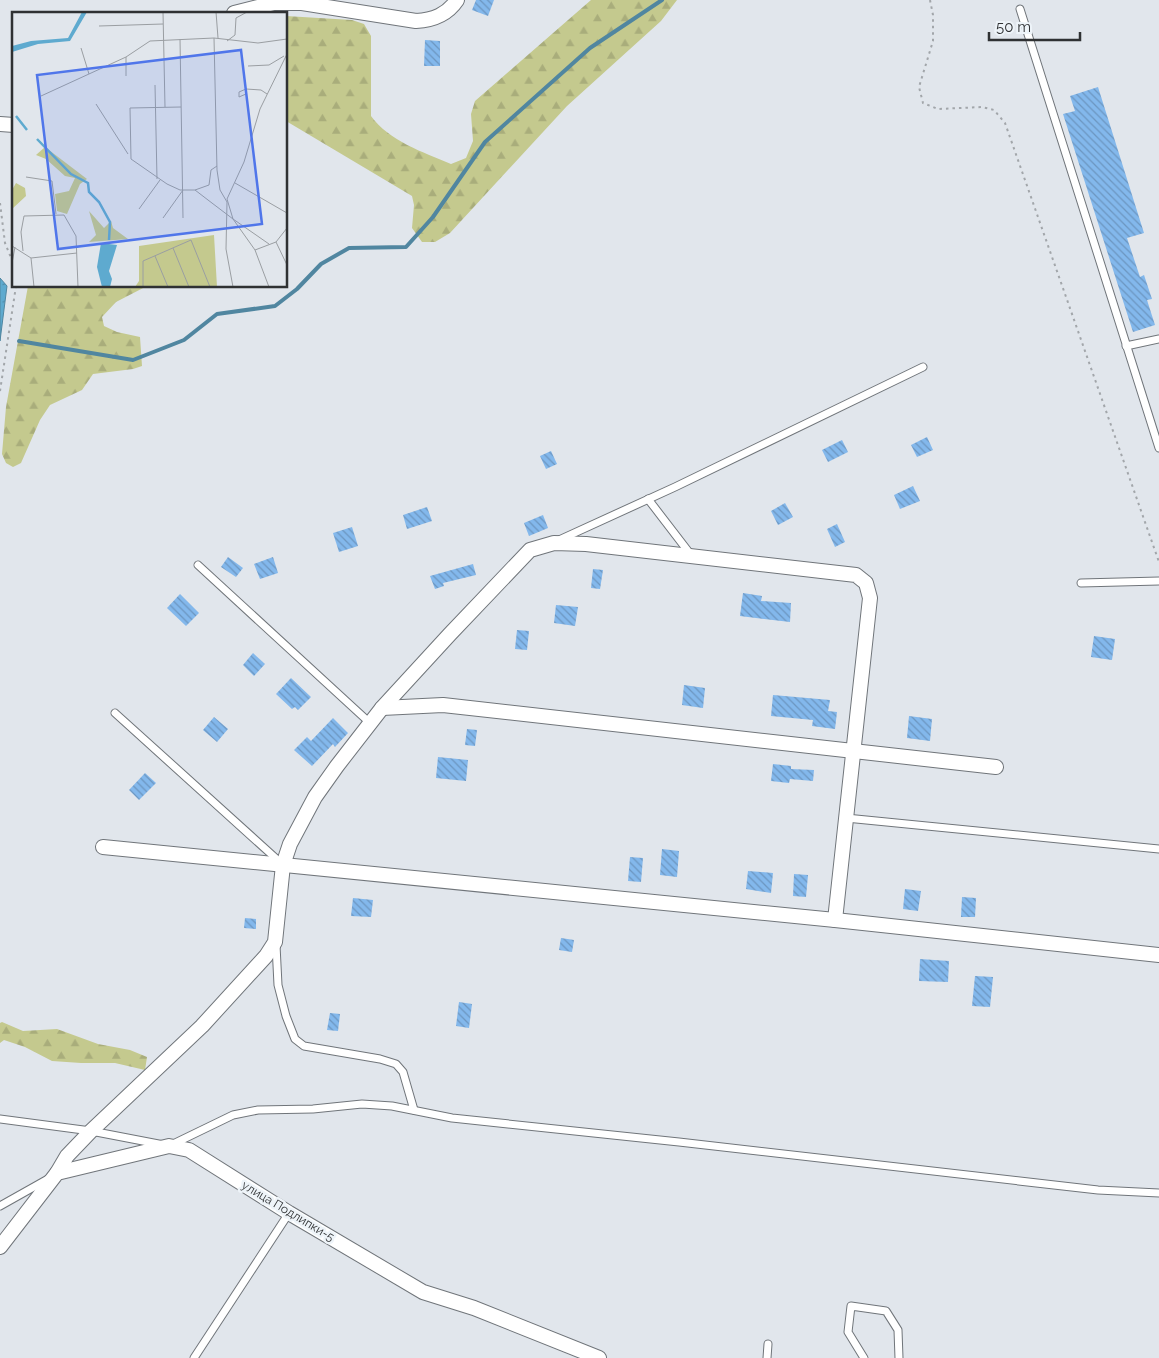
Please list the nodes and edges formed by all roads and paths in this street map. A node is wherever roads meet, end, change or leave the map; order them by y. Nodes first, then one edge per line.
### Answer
1 (457, 0) edge
2 (930, 0) edge
3 (234, 9) edge
4 (1020, 9) dead end
5 (0, 203) edge
6 (12, 260) edge
7 (16, 288) edge
8 (1159, 339) edge
9 (1126, 346) junction
10 (923, 367) dead end
11 (0, 391) edge
12 (1159, 448) edge
13 (648, 499) junction
14 (554, 543) junction
15 (692, 556) junction
16 (1159, 562) edge
17 (198, 565) dead end
18 (1159, 581) edge
19 (1081, 583) dead end
20 (382, 708) junction
21 (115, 713) dead end
22 (370, 723) junction
23 (853, 750) junction
24 (996, 766) dead end
25 (846, 818) junction
26 (103, 847) dead end
27 (1159, 849) edge
28 (283, 865) junction
29 (835, 920) junction
30 (276, 942) junction
31 (1159, 955) edge
32 (414, 1110) junction
33 (0, 1119) edge
34 (91, 1131) junction
35 (169, 1146) junction
36 (57, 1173) junction
37 (1159, 1192) edge
38 (0, 1206) edge
39 (289, 1214) junction
40 (0, 1247) edge
41 (768, 1344) dead end
42 (194, 1358) edge
43 (599, 1358) edge
44 (767, 1358) edge
45 (864, 1358) edge
46 (899, 1358) edge

1 - 3 street
2 - 16 path
4 - 9 lane
5 - 6 path
7 - 11 path
8 - 9 lane
9 - 12 lane
10 - 13 lane
13 - 14 lane
13 - 15 lane
14 - 15 street
14 - 20 street
15 - 23 street
17 - 22 lane
18 - 19 lane
20 - 22 street
20 - 23 street
21 - 28 lane
22 - 28 street
23 - 24 street
23 - 25 street
25 - 27 lane
25 - 29 street
26 - 28 street
28 - 29 street
28 - 30 street
29 - 31 street
30 - 32 lane
30 - 34 street
32 - 35 lane
32 - 37 lane
33 - 34 lane
34 - 35 lane
34 - 36 street
35 - 36 street, улица Подлипки-5
35 - 39 street, улица Подлипки-5
36 - 38 lane
36 - 40 street
39 - 42 lane
39 - 43 street, улица Подлипки-5
41 - 44 lane
45 - 46 lane

